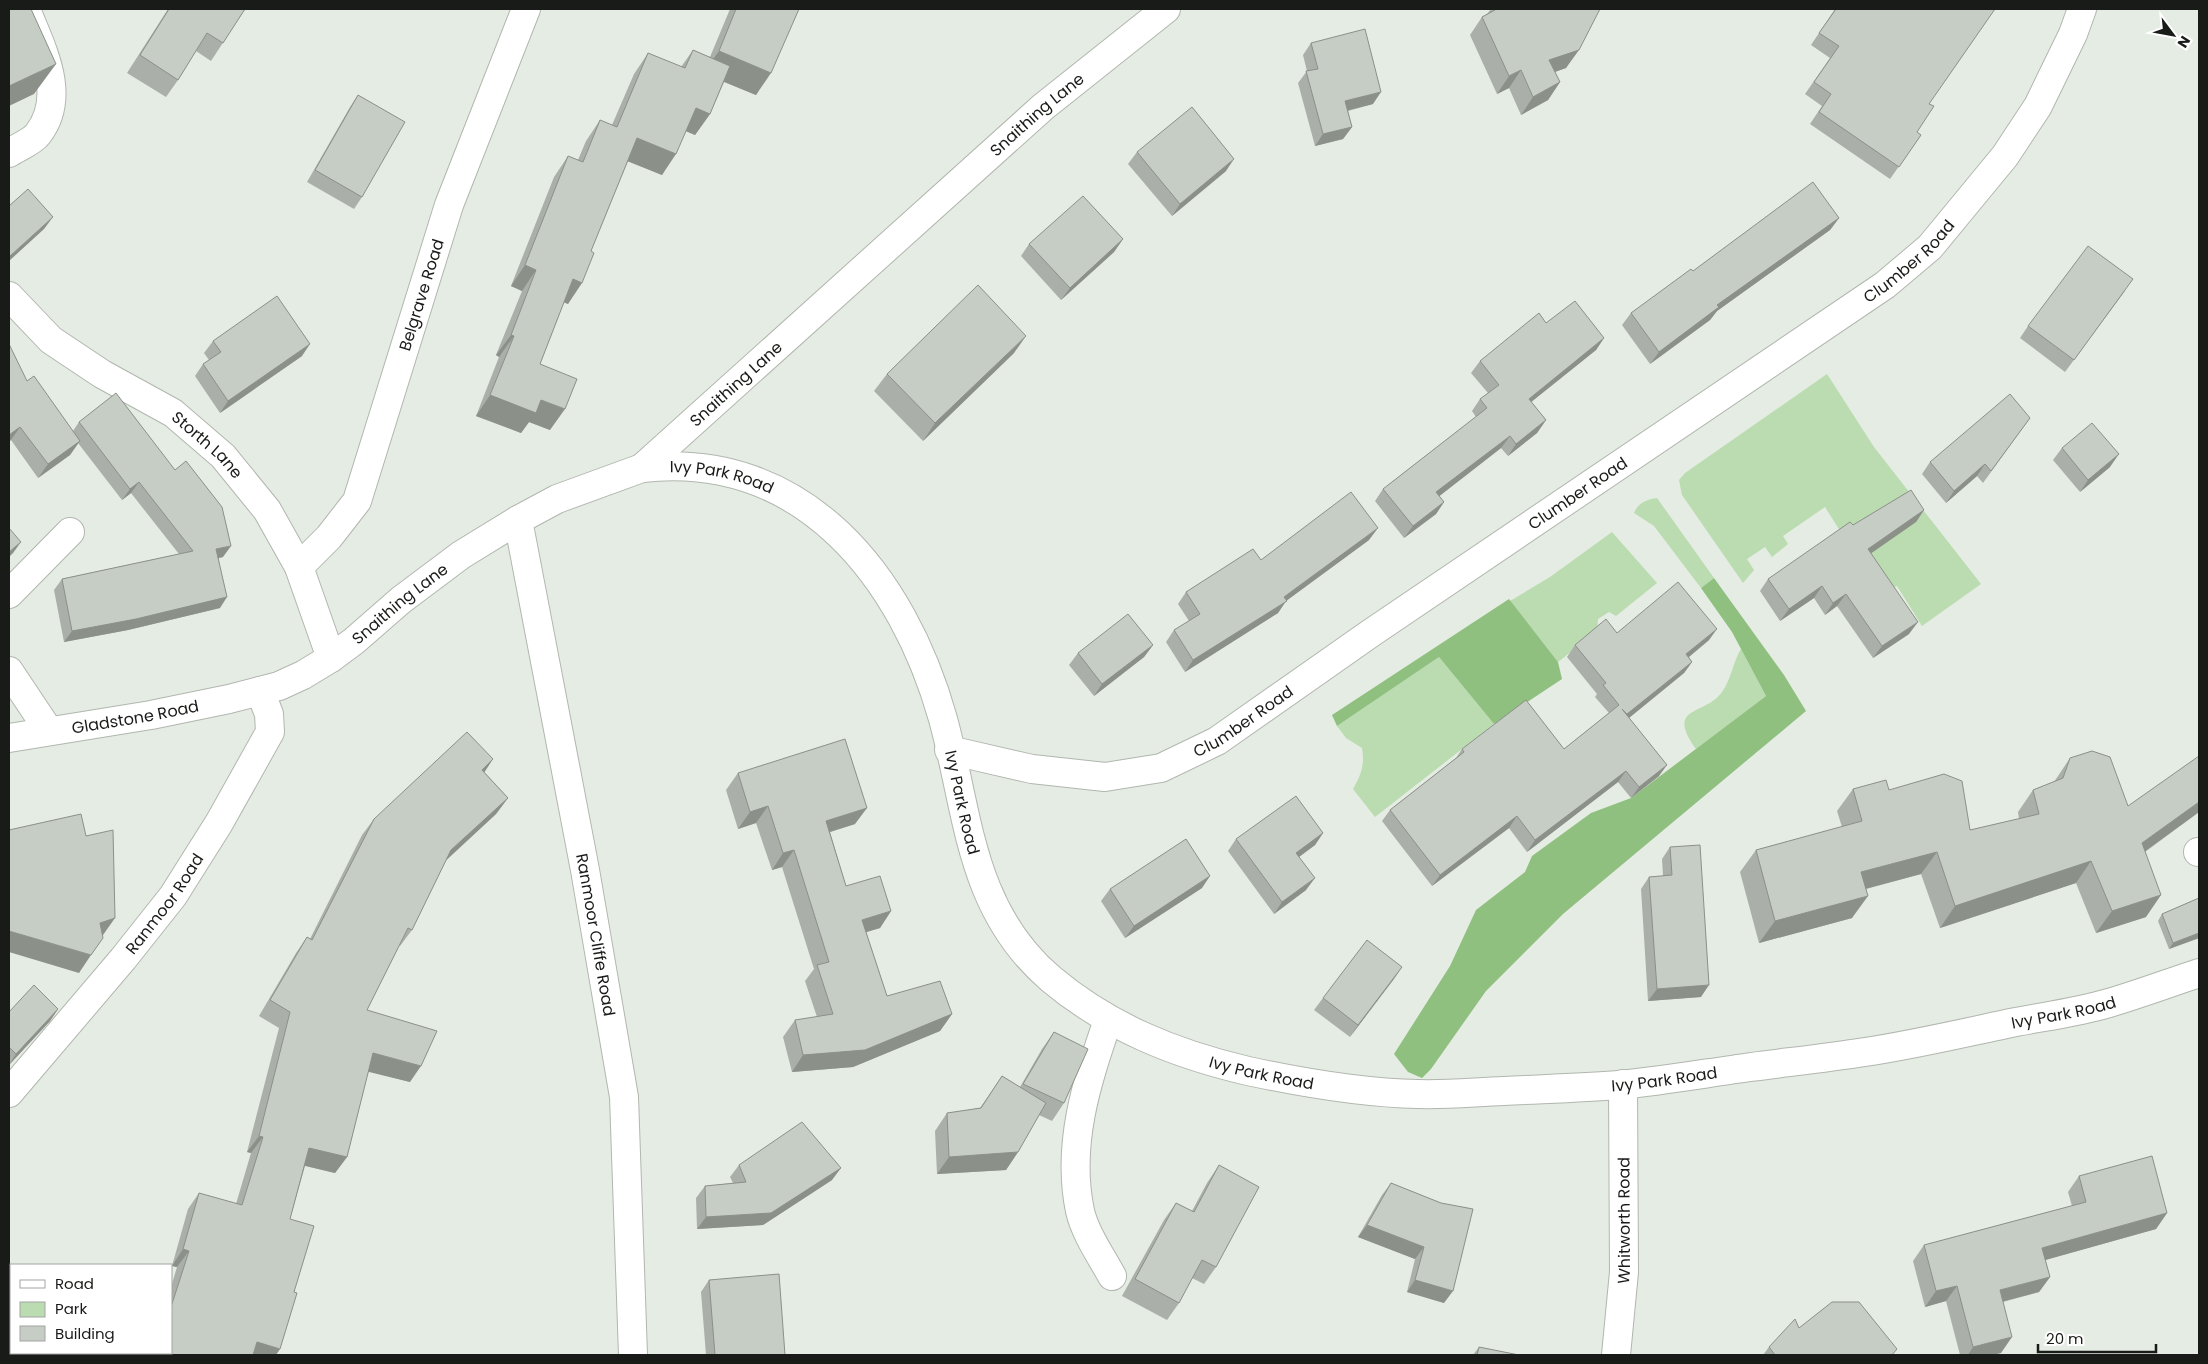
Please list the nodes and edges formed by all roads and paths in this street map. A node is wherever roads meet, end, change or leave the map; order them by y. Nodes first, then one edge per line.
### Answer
1 (26, 9) edge
2 (526, 9) edge
3 (1166, 9) edge
4 (2082, 9) edge
5 (9, 153) edge
6 (9, 296) edge
7 (642, 468) junction
8 (518, 520) junction
9 (70, 532) dead end
10 (299, 567) junction
11 (9, 594) edge
12 (331, 658) junction
13 (9, 671) edge
14 (260, 691) junction
15 (49, 731) junction
16 (9, 738) edge
17 (949, 750) junction
18 (2199, 973) edge
19 (1108, 1020) junction
20 (1623, 1084) junction
21 (9, 1092) edge
22 (1112, 1276) dead end
23 (633, 1355) edge
24 (1616, 1355) edge

1 - 5 street
2 - 10 street, Belgrave Road
3 - 7 street, Snaithing Lane
4 - 17 street, Clumber Road
6 - 10 street, Storth Lane
7 - 8 street, Snaithing Lane
7 - 17 street, Ivy Park Road
8 - 12 street, Snaithing Lane
8 - 23 street, Ranmoor Cliffe Road
9 - 11 street
10 - 12 street, Storth Lane
12 - 14 street, Snaithing Lane
13 - 15 street
14 - 15 street, Gladstone Road
14 - 21 street, Ranmoor Road
15 - 16 street, Gladstone Road
17 - 19 street, Ivy Park Road
18 - 20 street, Ivy Park Road
19 - 20 street, Ivy Park Road
19 - 22 street
20 - 24 street, Whitworth Road

